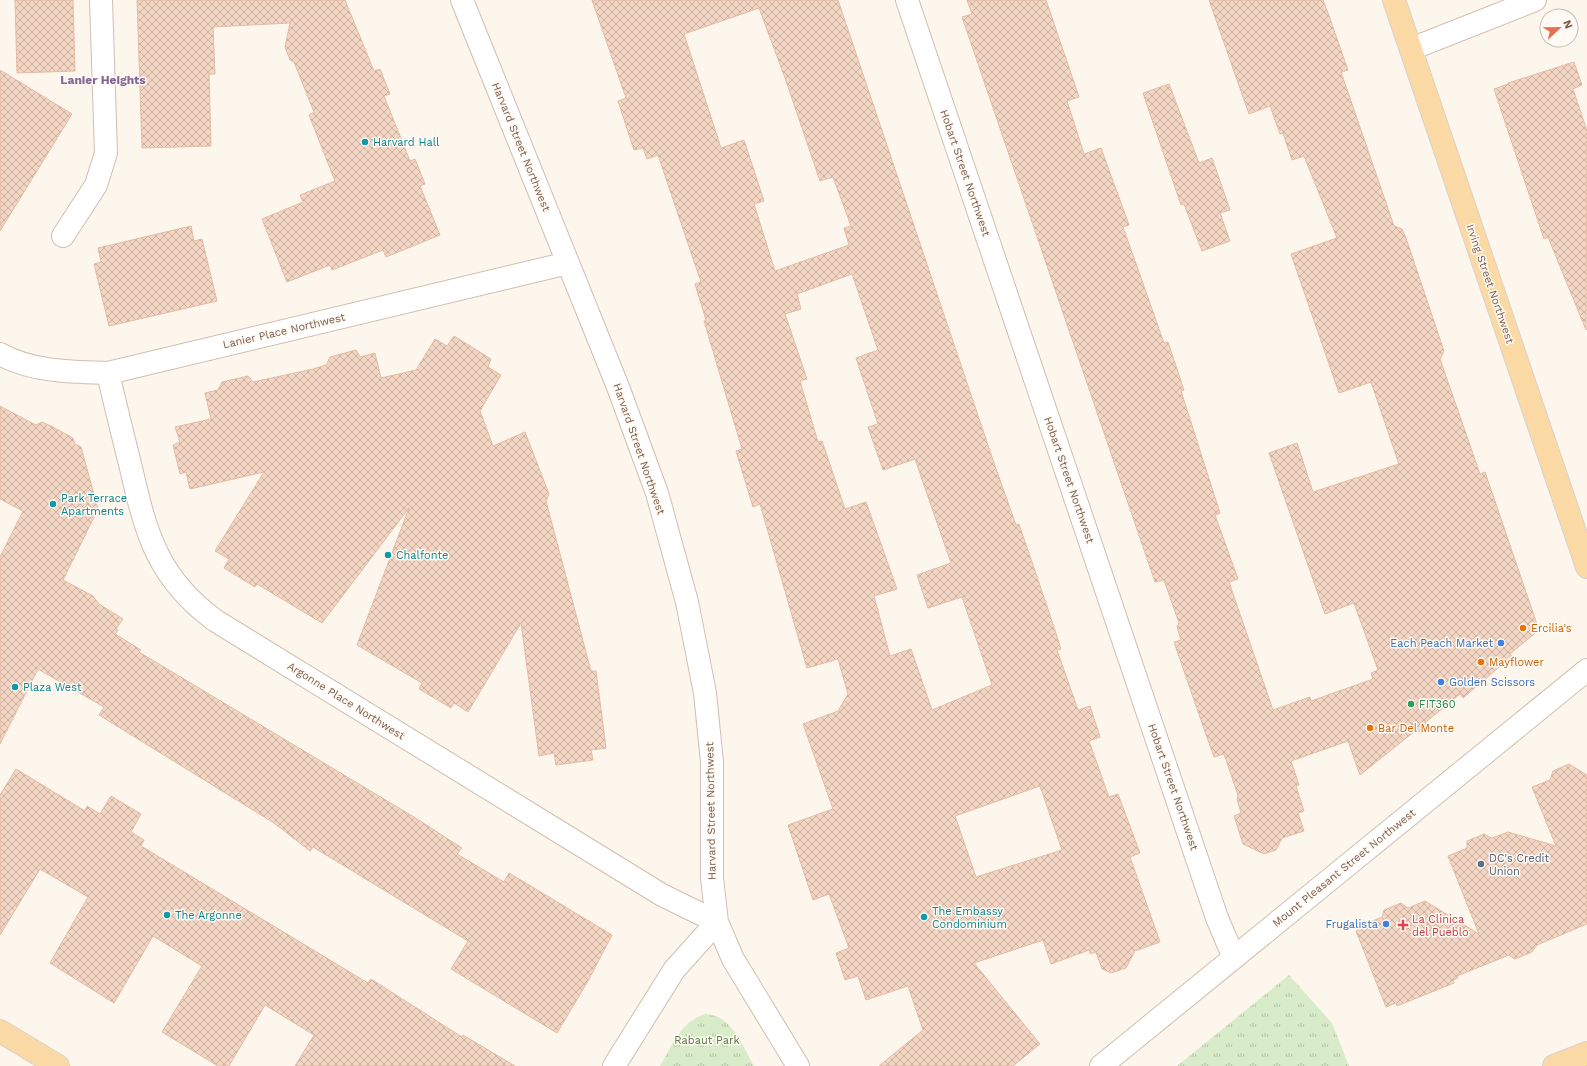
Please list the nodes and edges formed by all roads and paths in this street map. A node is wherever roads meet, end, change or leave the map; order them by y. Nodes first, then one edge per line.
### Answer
1 (101, 0) edge
2 (462, 0) edge
3 (907, 0) edge
4 (1394, 0) edge
5 (1535, 0) edge
6 (1411, 48) junction
7 (63, 236) dead end
8 (568, 263) junction
9 (0, 354) edge
10 (108, 373) junction
11 (1587, 567) edge
12 (1587, 670) edge
13 (717, 922) junction
14 (1234, 958) junction
15 (2, 1035) edge
16 (1587, 1053) edge
17 (58, 1066) edge
18 (614, 1066) edge
19 (798, 1066) edge
20 (1101, 1066) edge
21 (1554, 1066) edge

1 - 7 street
2 - 8 street, Harvard Street Northwest
3 - 14 street, Hobart Street Northwest
4 - 6 main road, Irving Street Northwest
5 - 6 street
6 - 11 main road, Irving Street Northwest
8 - 10 street, Lanier Place Northwest
8 - 13 street, Harvard Street Northwest
9 - 10 street, Lanier Place Northwest
10 - 13 street, Argonne Place Northwest
12 - 14 street, Mount Pleasant Street Northwest
13 - 18 street
13 - 19 street, Harvard Street Northwest
14 - 20 street, Mount Pleasant Street Northwest
15 - 17 main road
16 - 21 main road

